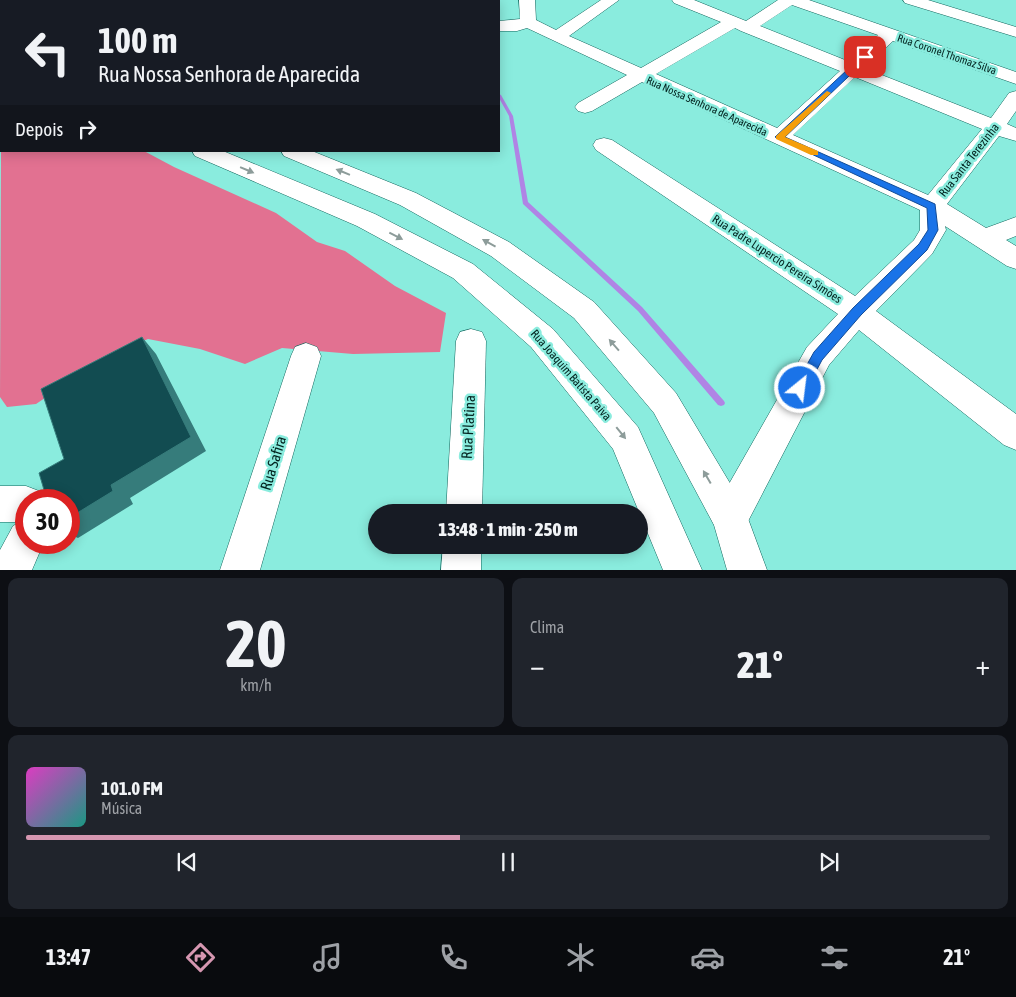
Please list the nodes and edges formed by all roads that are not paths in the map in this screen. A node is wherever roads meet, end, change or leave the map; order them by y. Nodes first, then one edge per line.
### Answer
1 (527, 0) edge
2 (611, 0) edge
3 (680, 0) edge
4 (789, 0) edge
5 (794, 0) edge
6 (911, 0) edge
7 (528, 22) junction
8 (740, 24) junction
9 (500, 26) edge
10 (1016, 32) edge
11 (890, 34) junction
12 (557, 37) junction
13 (852, 69) junction
14 (640, 76) junction
15 (1016, 78) edge
16 (1016, 97) edge
17 (585, 107) dead end
18 (995, 126) junction
19 (1016, 135) edge
20 (779, 137) junction
21 (604, 145) dead end
22 (204, 152) edge
23 (294, 152) edge
24 (932, 206) junction
25 (1016, 226) edge
26 (985, 239) junction
27 (1016, 259) edge
28 (857, 312) junction
29 (472, 341) dead end
30 (306, 356) dead end
31 (1016, 434) edge
32 (0, 504) edge
33 (15, 504) edge
34 (464, 504) edge
35 (730, 518) junction
36 (19, 554) edge
37 (462, 554) edge
38 (11, 570) edge
39 (240, 570) edge
40 (461, 570) edge
41 (683, 570) edge
42 (747, 570) edge

1 - 7 street
2 - 12 street
3 - 8 street
4 - 8 street
5 - 11 street, Rua Coronel Thomaz Silva
6 - 10 street
7 - 9 street
7 - 12 street, Rua Nossa Senhora de Aparecida
8 - 13 street
8 - 14 street
11 - 13 street
11 - 15 street, Rua Coronel Thomaz Silva
12 - 14 street, Rua Nossa Senhora de Aparecida
13 - 18 street
13 - 20 street
14 - 17 street
14 - 20 street, Rua Nossa Senhora de Aparecida
16 - 18 street, Rua Santa Terezinha
18 - 19 street
18 - 24 street, Rua Santa Terezinha
20 - 24 street, Rua Nossa Senhora de Aparecida
21 - 28 street, Rua Padre Lupercio Pereira Simões
22 -> 41 street, Rua Joaquim Batista Paiva
35 -> 23 street
24 - 26 street, Rua Nossa Senhora de Aparecida
24 - 28 street, Rua Santa Terezinha
25 - 26 street
26 - 27 street, Rua Nossa Senhora de Aparecida
28 - 31 street, Rua Padre Lupercio Pereira Simões
28 - 35 street, Rua Santa Terezinha
29 - 34 street, Rua Platina
30 - 39 street, Rua Safira
32 - 33 street
35 - 42 street
36 - 38 street
37 - 40 street

